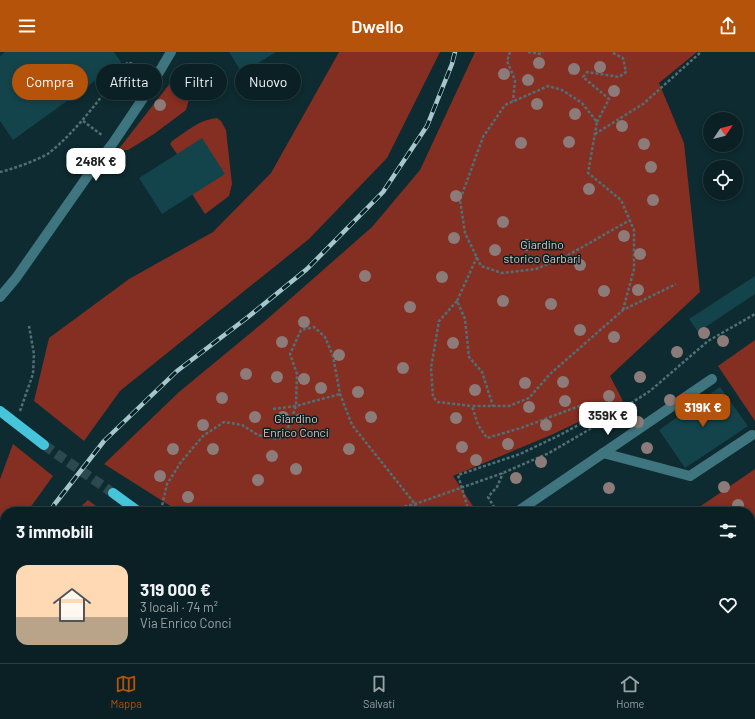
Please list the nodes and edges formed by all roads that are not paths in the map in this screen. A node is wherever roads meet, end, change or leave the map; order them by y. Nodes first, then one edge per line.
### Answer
1 (171, 52) edge
2 (5, 286) edge
3 (0, 298) edge
4 (712, 379) dead end
5 (0, 411) edge
6 (752, 435) dead end
7 (44, 445) tunnel mouth
8 (603, 453) junction
9 (114, 493) tunnel mouth
10 (132, 507) edge
11 (524, 507) edge

1 - 2 street
2 - 3 street
4 - 8 street
5 - 7 main road
6 - 8 street
8 - 11 street
9 - 10 main road

